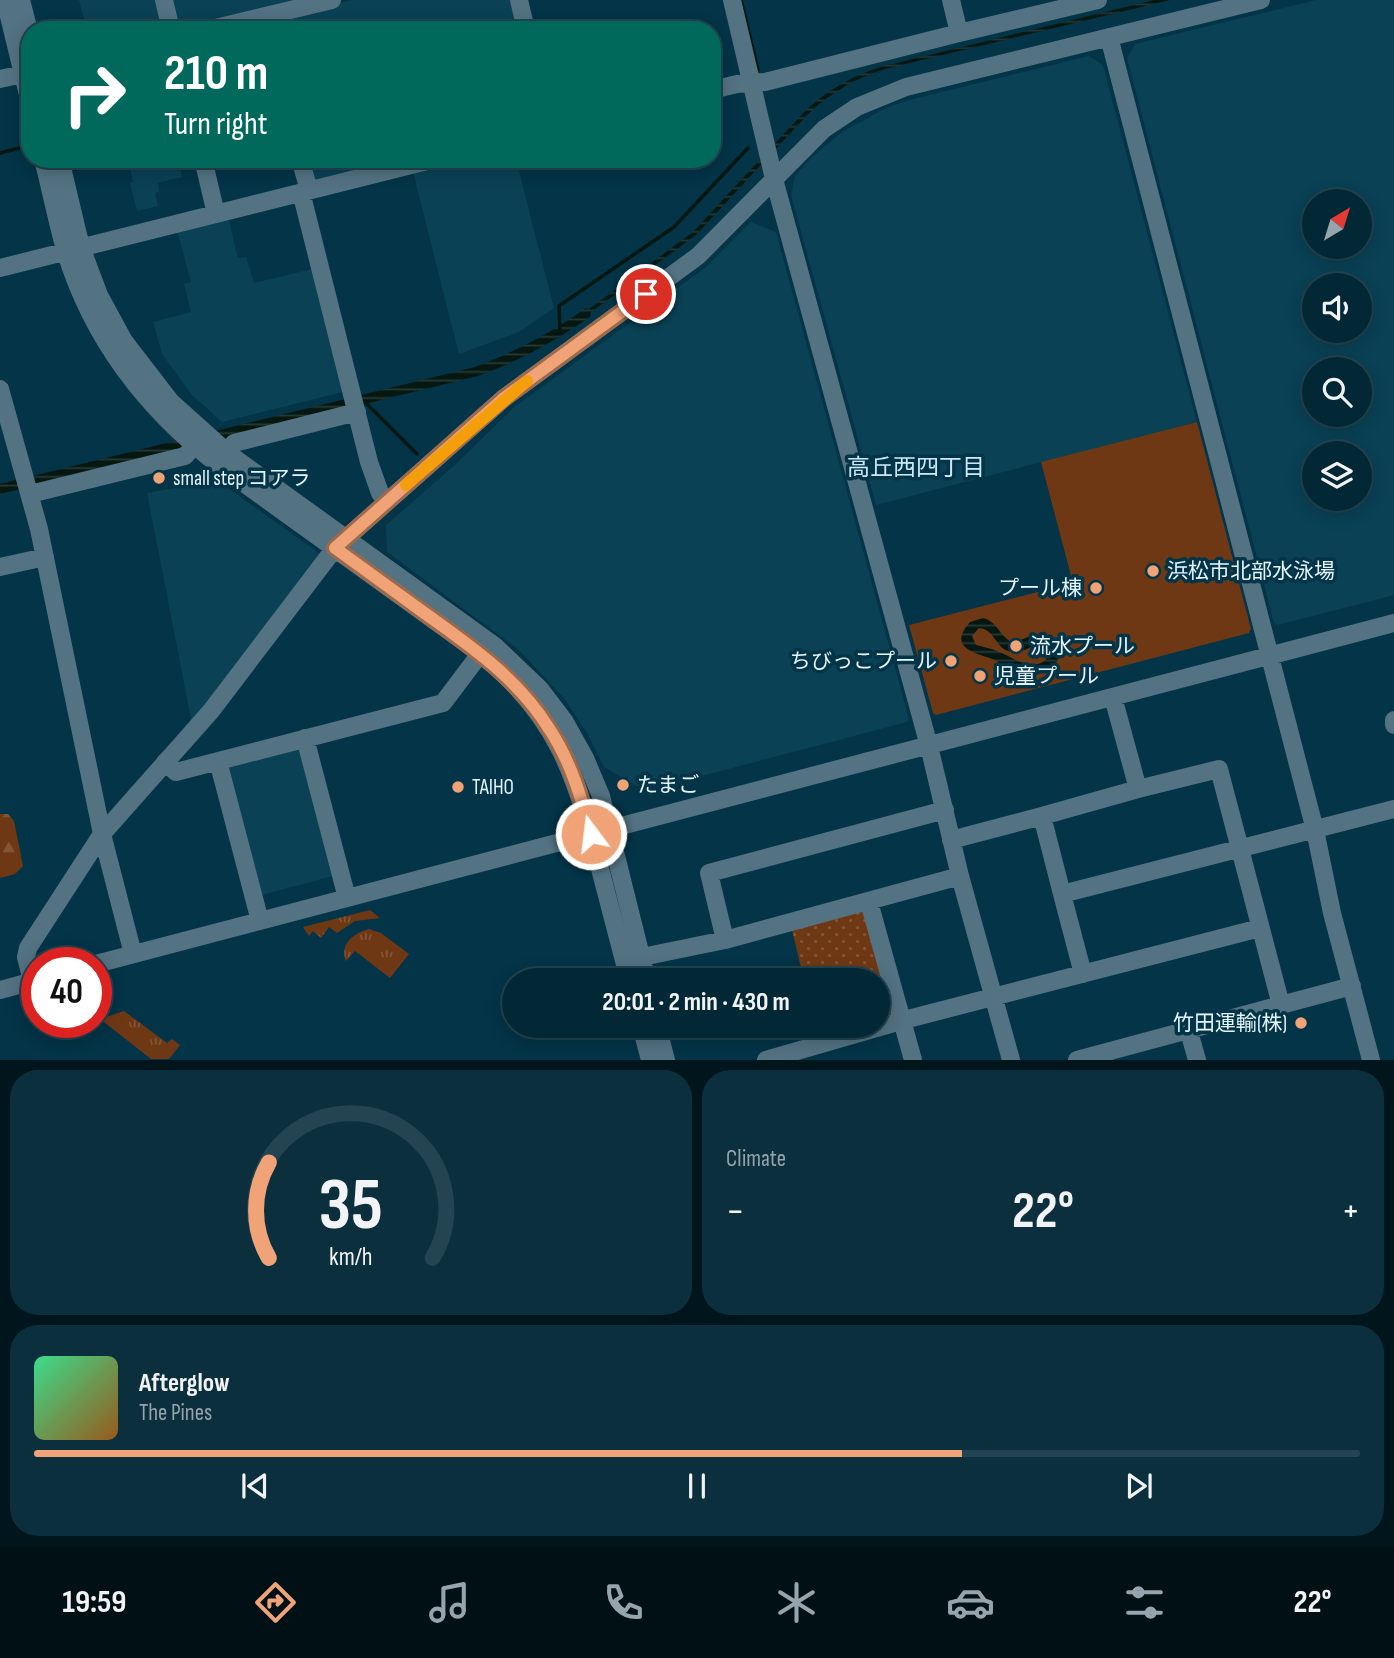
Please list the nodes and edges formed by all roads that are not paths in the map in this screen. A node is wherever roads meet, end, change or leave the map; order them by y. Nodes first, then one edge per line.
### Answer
1 (5, 0) edge
2 (21, 0) edge
3 (164, 0) edge
4 (332, 0) edge
5 (519, 0) edge
6 (732, 0) edge
7 (951, 0) edge
8 (1098, 0) edge
9 (1261, 0) edge
10 (26, 21) edge
11 (169, 21) edge
12 (271, 21) edge
13 (524, 21) edge
14 (959, 33) junction
15 (1109, 37) junction
16 (21, 66) edge
17 (21, 74) edge
18 (0, 79) edge
19 (751, 83) junction
20 (721, 88) edge
21 (46, 168) edge
22 (61, 168) edge
23 (204, 168) edge
24 (301, 168) edge
25 (398, 168) edge
26 (772, 171) junction
27 (305, 191) junction
28 (216, 214) junction
29 (73, 249) junction
30 (0, 268) edge
31 (0, 389) edge
32 (357, 411) junction
33 (193, 442) junction
34 (222, 448) junction
35 (28, 486) junction
36 (387, 502) junction
37 (340, 543) junction
38 (45, 557) junction
39 (0, 567) edge
40 (1394, 623) edge
41 (480, 653) junction
42 (1270, 656) junction
43 (1113, 697) junction
44 (305, 738) junction
45 (929, 746) junction
46 (218, 761) junction
47 (165, 762) junction
48 (1138, 789) junction
49 (1394, 809) edge
50 (945, 810) junction
51 (1042, 816) junction
52 (610, 829) junction
53 (1315, 830) junction
54 (102, 834) junction
55 (591, 834) junction
56 (951, 840) junction
57 (1242, 849) junction
58 (960, 876) junction
59 (1062, 894) junction
60 (347, 898) junction
61 (869, 902) junction
62 (260, 921) junction
63 (1261, 928) junction
64 (725, 940) junction
65 (29, 947) edge
66 (133, 954) junction
67 (642, 957) junction
68 (112, 960) edge
69 (626, 968) edge
70 (644, 968) edge
71 (1083, 974) junction
72 (21, 984) edge
73 (1352, 986) junction
74 (0, 990) edge
75 (993, 998) junction
76 (1282, 1005) junction
77 (904, 1020) junction
78 (1188, 1028) junction
79 (644, 1038) edge
80 (660, 1038) edge
81 (650, 1059) edge
82 (666, 1059) edge
83 (766, 1059) edge
84 (913, 1059) edge
85 (1011, 1059) edge
86 (1077, 1059) edge
87 (1197, 1059) edge
88 (1371, 1059) edge

1 - 16 street
2 - 10 street
3 - 11 street
4 - 12 street
5 - 13 street
6 - 19 street
7 - 14 street
8 - 14 street
9 - 15 street
14 - 19 street
15 - 26 street
15 - 42 street
17 - 18 street
19 - 20 street
19 - 26 street
21 - 29 street
22 - 29 street
23 - 28 street
24 - 27 street
25 - 27 street
26 - 36 street
26 - 45 street
27 - 28 street
27 - 32 street
28 - 29 street
29 - 30 street
29 - 33 street
31 - 35 street
32 - 34 street
32 - 36 street
33 - 34 street
33 - 35 street
33 - 37 street
34 - 37 street
35 - 38 street
36 - 37 street
37 - 41 street
37 - 47 street
37 - 52 street
38 - 39 street
38 - 54 street
40 - 42 street
41 - 44 street
41 - 55 street
42 - 43 street
42 - 53 street
43 - 45 street
43 - 48 street
44 - 46 street
44 - 60 street
45 - 50 street
45 - 52 street
46 - 47 street
46 - 62 street
47 - 54 street
48 - 51 street
48 - 57 street
49 - 53 street
50 - 56 street
50 - 64 street
51 - 56 street
51 - 59 street
52 - 55 street
52 - 67 street
53 - 57 street
53 - 73 street
54 - 65 street
54 - 66 street
55 - 60 street
55 - 69 street
56 - 58 street
57 - 59 street
57 - 63 street
58 - 61 street
58 - 75 street
59 - 71 street
60 - 62 street
61 - 64 street
61 - 77 street
62 - 66 street
63 - 71 street
63 - 76 street
64 - 67 street
66 - 68 street
67 - 70 street
71 - 75 street
72 - 74 street
73 - 76 street
73 - 88 street
75 - 77 street
75 - 85 street
76 - 78 street
77 - 83 street
77 - 84 street
78 - 86 street
78 - 87 street
79 - 81 street
80 - 82 street

